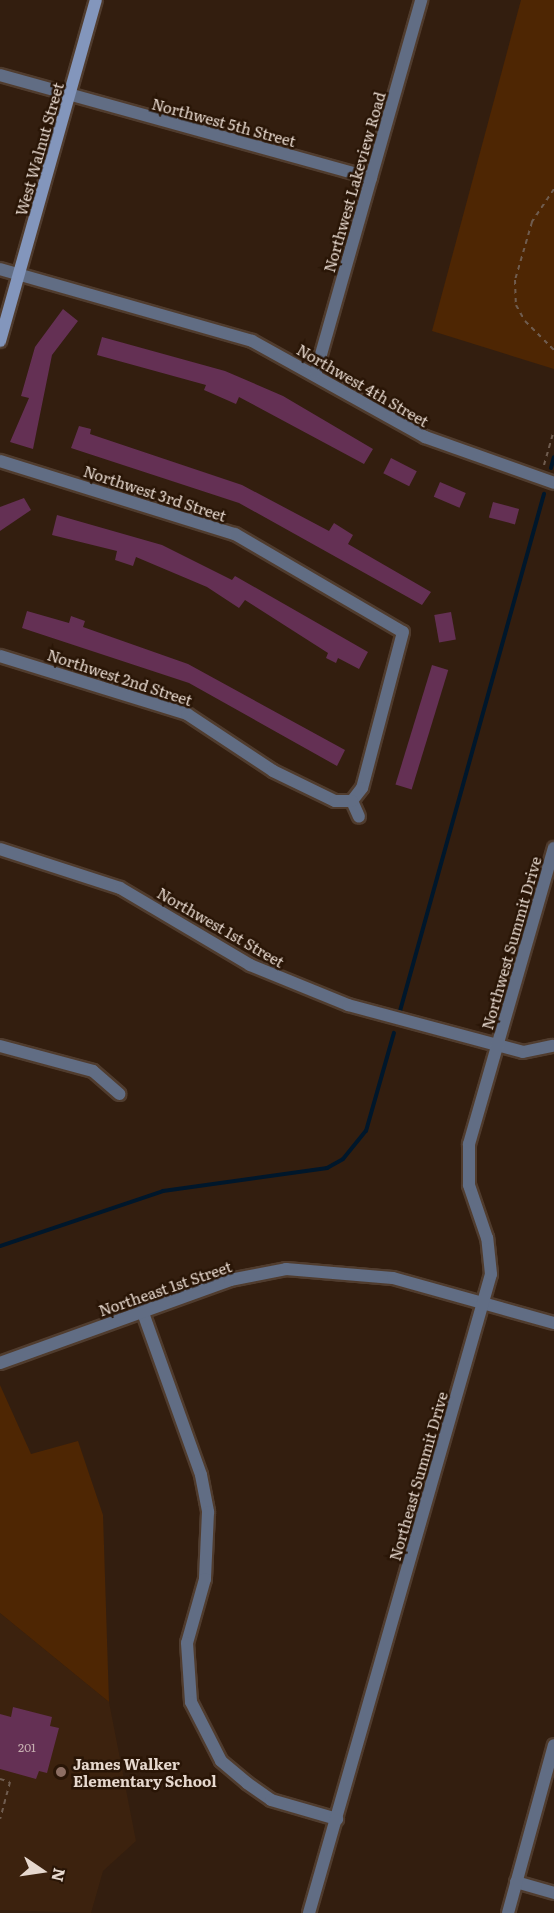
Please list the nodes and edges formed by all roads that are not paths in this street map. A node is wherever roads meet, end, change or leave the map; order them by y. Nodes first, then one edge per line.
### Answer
1 (96, 0) edge
2 (421, 0) edge
3 (0, 75) edge
4 (70, 95) junction
5 (371, 178) junction
6 (0, 269) edge
7 (19, 274) junction
8 (0, 341) edge
9 (316, 372) junction
10 (0, 461) edge
11 (554, 483) edge
12 (0, 656) edge
13 (352, 801) junction
14 (359, 817) dead end
15 (554, 848) edge
16 (0, 849) edge
17 (0, 1046) edge
18 (498, 1046) junction
19 (552, 1046) dead end
20 (119, 1094) dead end
21 (482, 1303) junction
22 (142, 1310) junction
23 (554, 1323) edge
24 (0, 1363) edge
25 (554, 1745) edge
26 (337, 1819) junction
27 (516, 1882) junction
28 (554, 1893) edge
29 (309, 1913) edge
30 (508, 1913) edge

1 - 4 street, West Walnut Street
2 - 5 street, Northwest Lakeview Road
3 - 4 street, Northwest 5th Street
4 - 5 street, Northwest 5th Street
4 - 7 street, West Walnut Street
5 - 9 street, Northwest Lakeview Road
6 - 7 street, Northwest 4th Street
7 - 8 street, West Walnut Street
7 - 9 street, Northwest 4th Street
9 - 11 street, Northwest 4th Street
10 - 13 street, Northwest 3rd Street
12 - 13 street, Northwest 2nd Street
13 - 14 street
15 - 18 street, Northwest Summit Drive
16 - 18 street, Northwest 1st Street
17 - 20 street
18 - 19 street, Northwest 1st Street
18 - 21 street, Northeast Summit Drive
21 - 22 street, Northeast 1st Street
21 - 23 street, Northeast 1st Street
21 - 26 street, Northeast Summit Drive
22 - 24 street, Northeast 1st Street
22 - 26 street
25 - 27 street
26 - 29 street, Northeast Summit Drive
27 - 28 street
27 - 30 street

